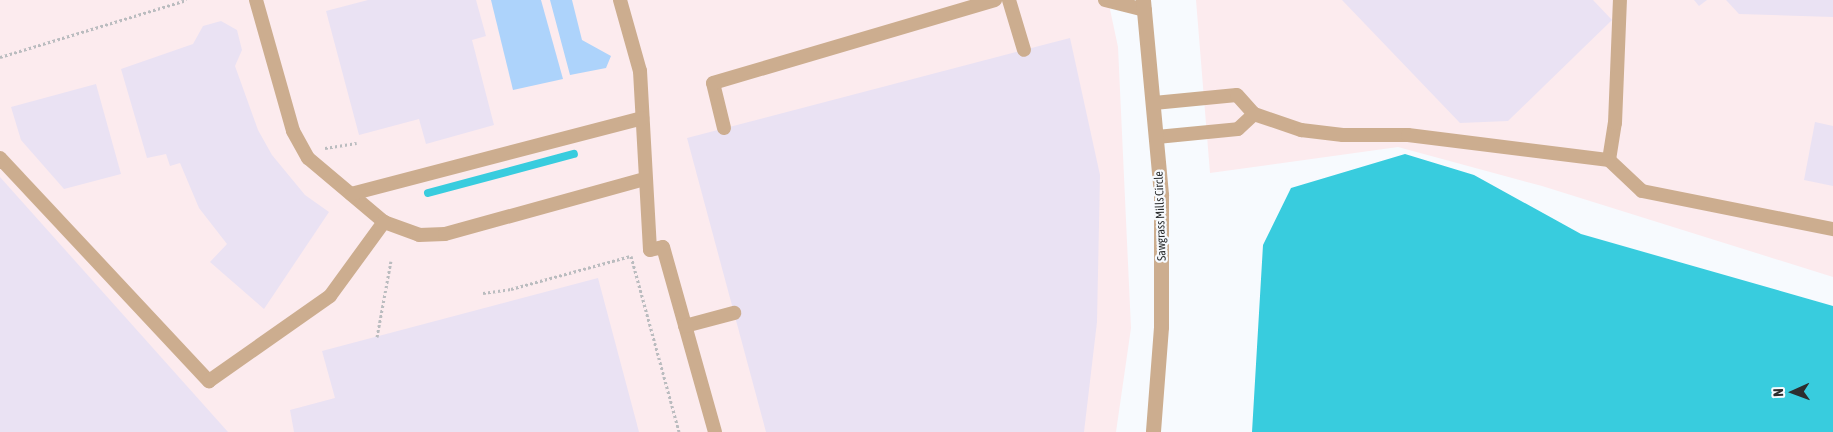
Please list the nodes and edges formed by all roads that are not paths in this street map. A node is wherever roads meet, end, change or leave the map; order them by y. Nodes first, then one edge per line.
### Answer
1 (256, 0) edge
2 (620, 0) edge
3 (995, 0) edge
4 (1010, 0) edge
5 (1105, 0) edge
6 (1620, 0) edge
7 (1144, 5) edge
8 (1024, 50) dead end
9 (1154, 103) junction
10 (1254, 114) junction
11 (642, 118) junction
12 (724, 128) dead end
13 (1157, 137) junction
14 (0, 158) edge
15 (1609, 160) junction
16 (644, 179) junction
17 (351, 194) junction
18 (384, 222) junction
19 (1833, 229) edge
20 (734, 313) dead end
21 (685, 326) junction
22 (715, 432) edge
23 (1153, 432) edge

1 - 17 lane
2 - 11 lane
3 - 12 lane
4 - 8 lane
5 - 7 lane
6 - 15 lane
7 - 9 street, Sawgrass Mills Circle
9 - 10 lane
9 - 13 street, Sawgrass Mills Circle
10 - 13 lane
10 - 15 lane
11 - 16 lane
11 - 17 lane
13 - 23 street, Sawgrass Mills Circle
14 - 18 lane
15 - 19 lane
16 - 18 lane
16 - 21 lane
17 - 18 lane
20 - 21 lane
21 - 22 lane

